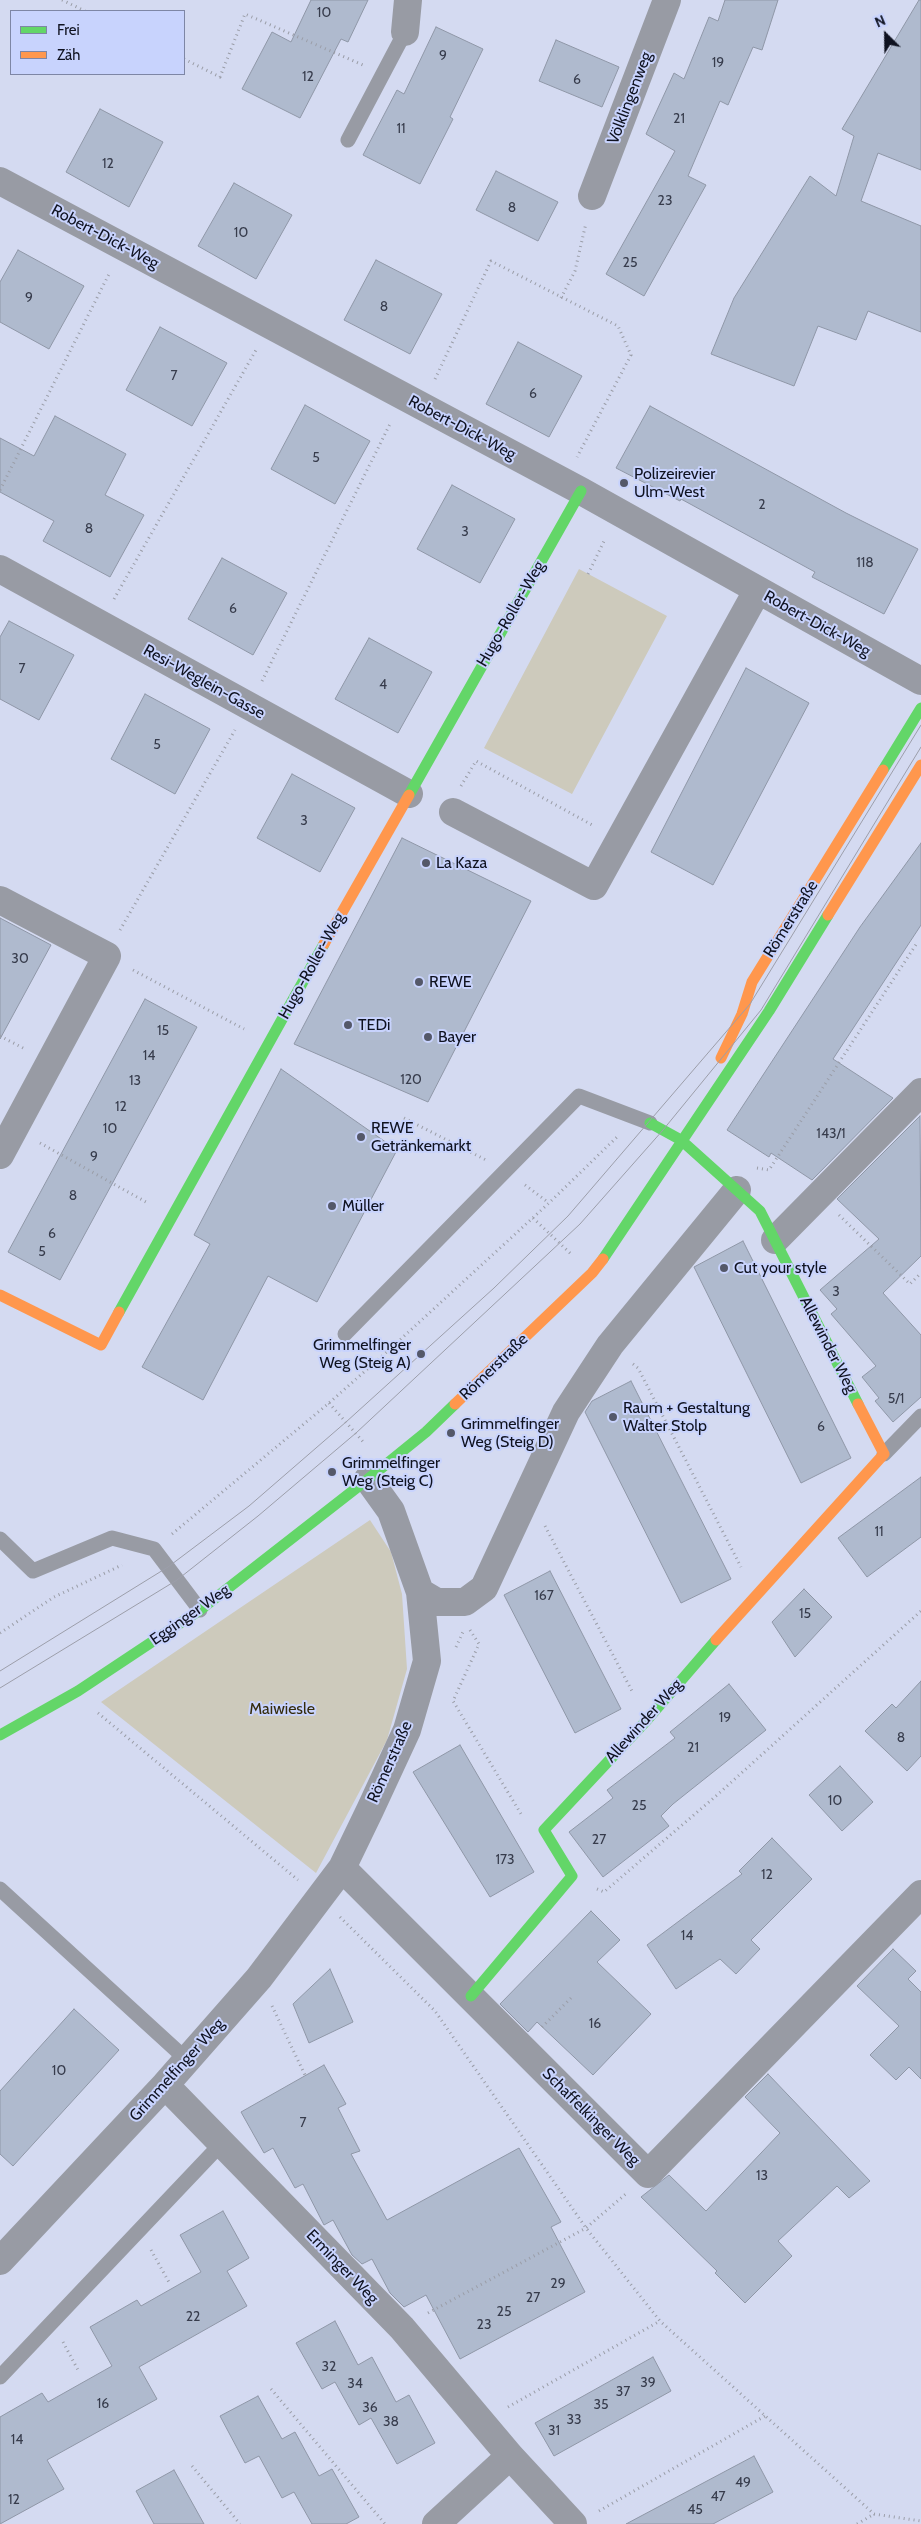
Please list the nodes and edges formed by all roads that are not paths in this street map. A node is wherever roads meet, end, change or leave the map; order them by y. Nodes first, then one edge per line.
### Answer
1 (408, 0) edge
2 (667, 0) edge
3 (405, 32) joint
4 (348, 140) dead end
5 (0, 182) edge
6 (592, 196) road end
7 (572, 487) junction
8 (0, 570) edge
9 (757, 591) junction
10 (921, 681) edge
11 (921, 708) edge
12 (921, 765) edge
13 (409, 794) junction
14 (455, 803) road end
15 (0, 900) edge
16 (921, 1092) edge
17 (643, 1121) joint
18 (681, 1140) junction
19 (0, 1155) edge
20 (743, 1179) junction
21 (775, 1240) junction
22 (0, 1296) edge
23 (345, 1334) dead end
24 (921, 1416) edge
25 (884, 1454) junction
26 (376, 1472) junction
27 (0, 1538) edge
28 (420, 1592) junction
29 (200, 1610) junction
30 (0, 1735) edge
31 (342, 1868) junction
32 (921, 1894) edge
33 (3, 1897) edge
34 (471, 1996) junction
35 (188, 2060) junction
36 (164, 2085) junction
37 (222, 2143) junction
38 (0, 2262) edge
39 (0, 2377) edge
40 (510, 2456) junction
41 (584, 2519) edge
42 (436, 2524) edge

1 - 3 street
2 - 6 street, Völklingenweg
3 - 4 lane
5 - 7 street, Robert-Dick-Weg
7 - 9 street, Robert-Dick-Weg
7 - 13 street, Hugo-Roller-Weg
8 - 13 street, Resi-Weglein-Gasse
9 - 10 street, Robert-Dick-Weg
9 - 14 street
11 - 18 street, Römerstraße
12 - 18 street, Römerstraße
13 - 22 street, Hugo-Roller-Weg
15 - 19 street
16 - 21 street
17 - 18 street
17 - 23 lane
18 - 20 street, Allewinder Weg
18 - 26 street, Römerstraße
20 - 21 street, Allewinder Weg
20 - 28 street
21 - 25 street, Allewinder Weg
24 - 25 lane, Allewinder Weg
25 - 34 street, Allewinder Weg
26 - 28 street, Römerstraße
26 - 29 street, Egginger Weg
27 - 29 lane
28 - 31 street, Römerstraße
29 - 30 street, Egginger Weg
31 - 34 street, Schaffelkinger Weg
31 - 35 street, Grimmelfinger Weg
32 - 34 street, Schaffelkinger Weg
33 - 35 lane
35 - 36 street, Grimmelfinger Weg
36 - 37 street, Erminger Weg
36 - 38 street, Grimmelfinger Weg
37 - 39 lane
37 - 40 street, Erminger Weg
40 - 41 street, Erminger Weg
40 - 42 street

